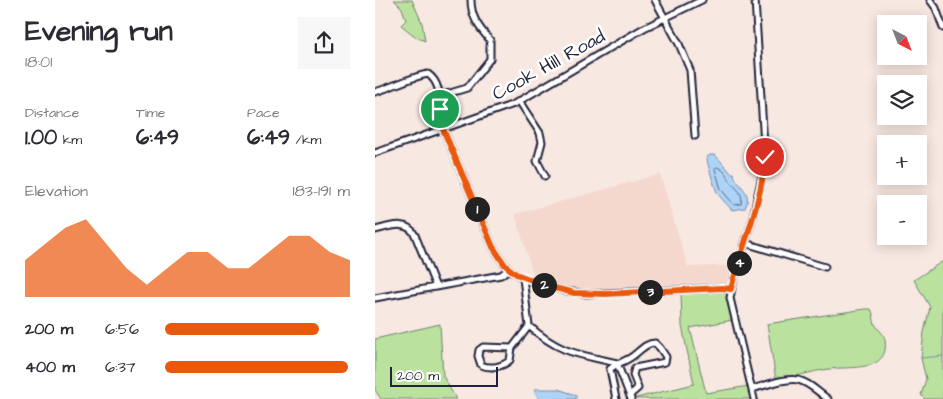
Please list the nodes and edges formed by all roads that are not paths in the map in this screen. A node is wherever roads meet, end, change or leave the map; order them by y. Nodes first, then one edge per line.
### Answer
1 (471, 0) edge
2 (655, 0) edge
3 (703, 0) edge
4 (755, 0) edge
5 (930, 0) edge
6 (665, 17) junction
7 (943, 28) edge
8 (375, 92) edge
9 (440, 96) junction
10 (519, 101) junction
11 (443, 129) junction
12 (695, 136) dead end
13 (375, 153) edge
14 (545, 176) dead end
15 (375, 230) edge
16 (745, 243) junction
17 (825, 268) dead end
18 (509, 269) junction
19 (523, 278) junction
20 (435, 286) junction
21 (731, 289) junction
22 (375, 298) edge
23 (529, 326) junction
24 (512, 348) junction
25 (617, 363) junction
26 (752, 389) junction
27 (631, 397) edge
28 (616, 399) edge
29 (754, 399) edge
30 (828, 399) edge

1 - 9 street
2 - 6 street
3 - 6 street, Cook Hill Road
4 - 16 street
5 - 7 street
6 - 10 street, Cook Hill Road
6 - 12 street
8 - 9 street
9 - 11 street
10 - 11 street, Cook Hill Road
10 - 14 street
11 - 13 street, Cook Hill Road
11 - 18 street
15 - 20 street
16 - 17 street
16 - 21 street
18 - 19 street
18 - 20 street
19 - 21 street
19 - 23 street
20 - 22 street
21 - 26 street
23 - 24 street
23 - 25 street
24 - 24 street
25 - 27 street
25 - 27 street
25 - 28 street
26 - 29 street
26 - 30 street

